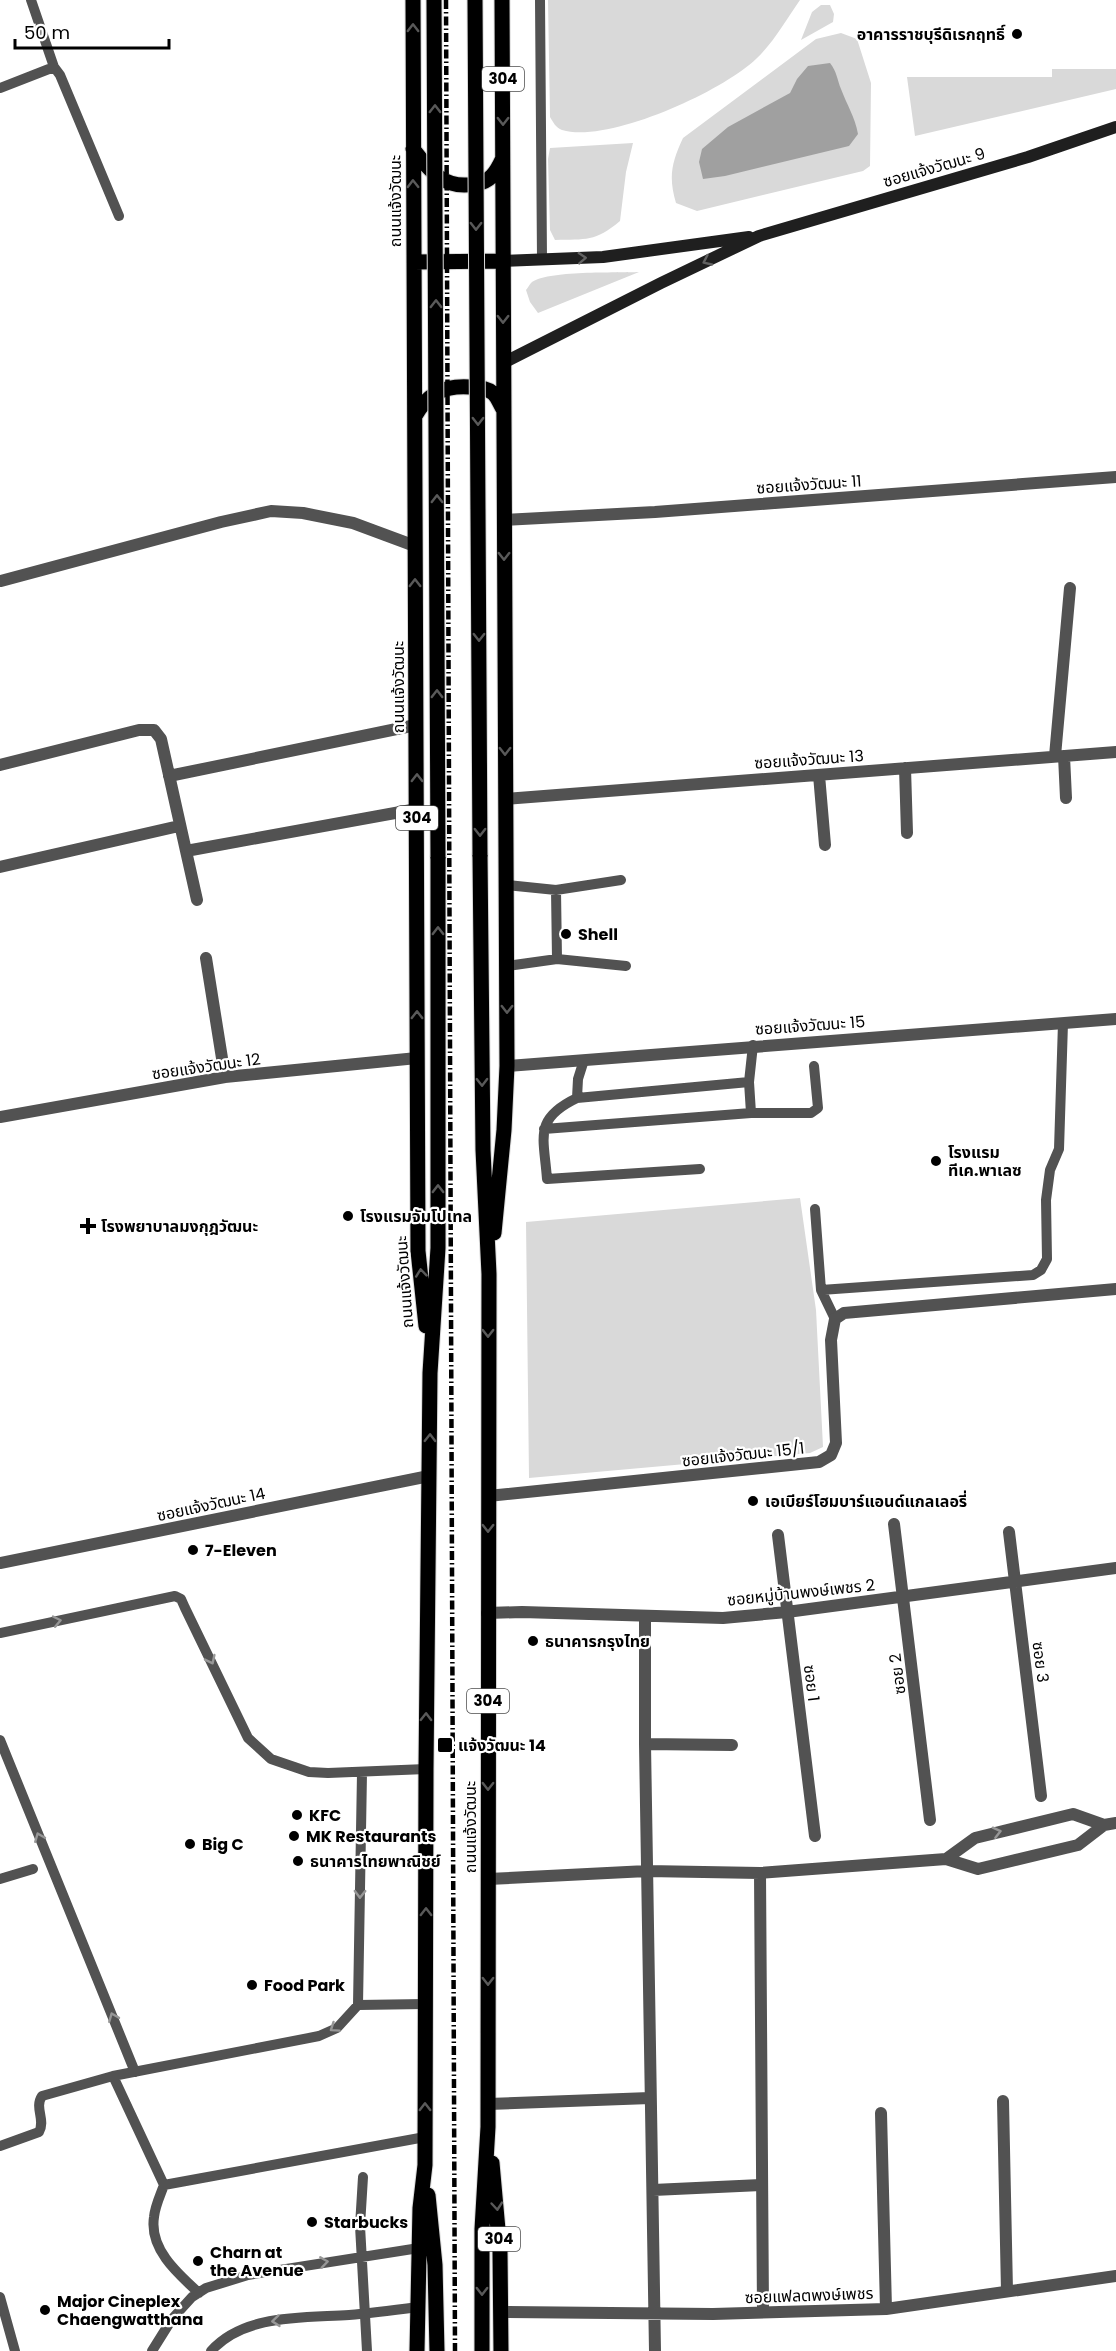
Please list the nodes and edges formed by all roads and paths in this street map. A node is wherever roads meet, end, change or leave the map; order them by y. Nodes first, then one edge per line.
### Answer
1 (32, 0) edge
2 (413, 0) edge
3 (434, 0) edge
4 (475, 0) edge
5 (502, 0) edge
6 (540, 0) edge
7 (54, 68) junction
8 (0, 88) edge
9 (1116, 127) edge
10 (413, 149) junction
11 (503, 157) junction
12 (119, 216) dead end
13 (759, 236) junction
14 (542, 260) junction
15 (503, 261) junction
16 (414, 262) junction
17 (503, 363) junction
18 (503, 409) junction
19 (415, 416) junction
20 (1116, 477) edge
21 (504, 520) junction
22 (415, 546) junction
23 (1, 581) edge
24 (1070, 588) dead end
25 (416, 725) junction
26 (1116, 752) edge
27 (1060, 756) junction
28 (0, 765) edge
29 (905, 768) junction
30 (819, 775) junction
31 (169, 776) junction
32 (1066, 798) dead end
33 (505, 799) junction
34 (417, 810) junction
35 (179, 826) junction
36 (908, 833) dead end
37 (825, 845) dead end
38 (186, 851) junction
39 (0, 867) edge
40 (621, 880) dead end
41 (507, 885) junction
42 (556, 890) junction
43 (197, 900) dead end
44 (206, 958) dead end
45 (557, 959) junction
46 (507, 966) junction
47 (626, 966) dead end
48 (1116, 1019) edge
49 (1063, 1023) junction
50 (753, 1046) junction
51 (417, 1058) junction
52 (584, 1060) junction
53 (507, 1066) junction
54 (814, 1066) dead end
55 (225, 1077) junction
56 (749, 1082) junction
57 (577, 1098) junction
58 (751, 1113) junction
59 (0, 1117) edge
60 (544, 1129) junction
61 (700, 1169) dead end
62 (815, 1209) dead end
63 (489, 1274) junction
64 (1116, 1289) edge
65 (821, 1290) junction
66 (835, 1319) junction
67 (430, 1373) junction
68 (429, 1476) junction
69 (488, 1496) junction
70 (894, 1524) dead end
71 (1009, 1532) dead end
72 (778, 1535) dead end
73 (0, 1563) edge
74 (1116, 1568) edge
75 (1014, 1582) junction
76 (904, 1597) junction
77 (787, 1612) junction
78 (487, 1613) junction
79 (645, 1617) junction
80 (0, 1633) edge
81 (0, 1740) edge
82 (645, 1744) junction
83 (732, 1745) dead end
84 (426, 1769) junction
85 (362, 1773) junction
86 (1041, 1796) dead end
87 (930, 1820) dead end
88 (1110, 1824) edge
89 (815, 1836) dead end
90 (946, 1858) junction
91 (33, 1869) dead end
92 (647, 1871) junction
93 (760, 1873) junction
94 (0, 1879) edge
95 (488, 1879) junction
96 (425, 2004) junction
97 (358, 2005) junction
98 (135, 2072) junction
99 (113, 2076) junction
100 (650, 2098) junction
101 (1003, 2101) dead end
102 (488, 2104) junction
103 (881, 2113) dead end
104 (488, 2127) junction
105 (425, 2137) junction
106 (0, 2146) edge
107 (425, 2165) junction
108 (363, 2177) dead end
109 (164, 2185) junction
110 (761, 2185) junction
111 (652, 2190) junction
112 (419, 2248) junction
113 (362, 2257) junction
114 (1116, 2276) edge
115 (1007, 2291) junction
116 (199, 2292) junction
117 (0, 2297) edge
118 (418, 2307) junction
119 (885, 2309) junction
120 (500, 2312) junction
121 (656, 2312) junction
122 (763, 2312) junction
123 (365, 2313) junction
124 (15, 2351) edge
125 (152, 2351) edge
126 (211, 2351) edge
127 (367, 2351) edge
128 (417, 2351) edge
129 (437, 2351) edge
130 (482, 2351) edge
131 (501, 2351) edge
132 (655, 2351) edge

1 - 7 lane
10 -> 2 main road, ถนนแจ้งวัฒนะ / 304
67 -> 3 main road, ถนนแจ้งวัฒนะ / 304, bridge
4 -> 63 main road, ถนนแจ้งวัฒนะ / 304, bridge
5 -> 11 main road, ถนนแจ้งวัฒนะ / 304
6 - 14 lane
7 - 8 lane
7 - 12 lane
9 - 13 street, ซอยแจ้งวัฒนะ 9
10 - 11 main road
16 -> 10 main road, ถนนแจ้งวัฒนะ / 304
11 - 15 main road, ถนนแจ้งวัฒนะ / 304
14 -> 13 street, ซอยแจ้งวัฒนะ 9
13 -> 17 street, ซอยแจ้งวัฒนะ 9
14 - 15 street, ซอยแจ้งวัฒนะ 9
15 - 16 main road
15 -> 17 main road, ถนนแจ้งวัฒนะ / 304
16 - 19 main road, ถนนแจ้งวัฒนะ / 304
17 - 18 main road, ถนนแจ้งวัฒนะ / 304
18 - 19 main road
18 - 21 main road, ถนนแจ้งวัฒนะ / 304
19 - 22 main road, ถนนแจ้งวัฒนะ / 304
20 - 21 street, ซอยแจ้งวัฒนะ 11
21 -> 33 main road, ถนนแจ้งวัฒนะ / 304
22 - 23 street
25 -> 22 main road, ถนนแจ้งวัฒนะ / 304
24 - 27 street
25 - 31 street
34 -> 25 main road, ถนนแจ้งวัฒนะ / 304
26 - 27 street, ซอยแจ้งวัฒนะ 13
27 - 29 street, ซอยแจ้งวัฒนะ 13
27 - 32 street
28 - 31 street
29 - 30 street, ซอยแจ้งวัฒนะ 13
29 - 36 street
30 - 33 street, ซอยแจ้งวัฒนะ 13
30 - 37 street
31 - 35 street
33 - 41 main road, ถนนแจ้งวัฒนะ / 304
34 - 38 street
51 -> 34 main road, ถนนแจ้งวัฒนะ / 304
35 - 38 street
35 - 39 street
38 - 43 street
40 - 42 lane
41 - 42 lane
41 - 46 main road, ถนนแจ้งวัฒนะ / 304
42 - 45 lane
44 - 55 street
45 - 46 lane
45 - 47 lane
46 -> 53 main road, ถนนแจ้งวัฒนะ / 304
48 - 49 street, ซอยแจ้งวัฒนะ 15
49 - 50 street, ซอยแจ้งวัฒนะ 15
49 - 65 lane
50 - 52 street, ซอยแจ้งวัฒนะ 15
50 - 56 lane
51 - 55 street, ซอยแจ้งวัฒนะ 12
67 -> 51 main road, ถนนแจ้งวัฒนะ / 304
52 - 53 street, ซอยแจ้งวัฒนะ 15
52 - 57 lane
53 - 63 main road, ถนนแจ้งวัฒนะ / 304
54 - 58 lane
55 - 59 street, ซอยแจ้งวัฒนะ 12
56 - 57 lane
56 - 58 lane
57 - 60 lane
58 - 60 lane
60 - 61 lane
62 - 65 lane
63 -> 69 main road, ถนนแจ้งวัฒนะ / 304
64 - 66 street
65 - 66 lane
66 - 69 street, ซอยแจ้งวัฒนะ 15/1
68 -> 67 main road, ถนนแจ้งวัฒนะ / 304
68 - 73 street, ซอยแจ้งวัฒนะ 14
84 -> 68 main road, ถนนแจ้งวัฒนะ / 304
69 -> 78 main road, ถนนแจ้งวัฒนะ / 304
70 - 76 street, ซอย 2
71 - 75 street, ซอย 3
72 - 77 street, ซอย 1
74 - 75 street, ซอยหมู่บ้านพงษ์เพชร 2
75 - 76 street, ซอยหมู่บ้านพงษ์เพชร 2
75 - 86 street, ซอย 3
76 - 77 street, ซอยหมู่บ้านพงษ์เพชร 2
76 - 87 street, ซอย 2
77 - 79 street, ซอยหมู่บ้านพงษ์เพชร 2
77 - 89 street, ซอย 1
78 - 79 street, ซอยหมู่บ้านพงษ์เพชร 2
78 -> 95 main road, ถนนแจ้งวัฒนะ / 304
79 - 82 street
80 -> 85 lane
98 -> 81 lane
82 - 83 street
82 - 92 street
84 - 85 lane
96 -> 84 main road, ถนนแจ้งวัฒนะ / 304
85 -> 97 lane
90 -> 88 street
88 - 90 street
90 - 93 street
91 - 94 lane
92 - 93 street
92 - 95 street
92 - 100 street
93 - 110 street
95 -> 102 main road, ถนนแจ้งวัฒนะ / 304
96 - 97 lane
105 -> 96 main road, ถนนแจ้งวัฒนะ / 304
97 -> 98 lane
98 - 99 lane
99 - 106 lane
99 - 109 lane
100 - 102 street
100 - 111 street
101 - 115 street
102 - 104 main road, ถนนแจ้งวัฒนะ / 304
103 - 119 street
104 -> 120 main road, ถนนแจ้งวัฒนะ / 304
104 -> 130 main road, ถนนแจ้งวัฒนะ / 304
105 - 107 main road, ถนนแจ้งวัฒนะ / 304
105 - 109 lane
107 - 112 main road, ถนนแจ้งวัฒนะ / 304
107 - 129 main road, ถนนแจ้งวัฒนะ / 304
108 - 113 lane
109 - 116 lane
110 - 111 street
110 - 122 street
111 - 121 street
112 - 113 lane
112 - 118 main road, ถนนแจ้งวัฒนะ / 304
116 -> 113 lane
113 - 123 lane
114 - 115 street, ซอยแฟลตพงษ์เพชร
115 - 119 street, ซอยแฟลตพงษ์เพชร
116 - 125 lane
117 - 124 lane
118 - 123 lane
118 - 128 main road, ถนนแจ้งวัฒนะ / 304
119 - 122 street, ซอยแฟลตพงษ์เพชร
120 - 121 street, ซอยแฟลตพงษ์เพชร
120 - 131 main road, ถนนแจ้งวัฒนะ / 304
121 - 122 street, ซอยแฟลตพงษ์เพชร
121 - 132 street
123 -> 126 lane
123 - 127 lane

